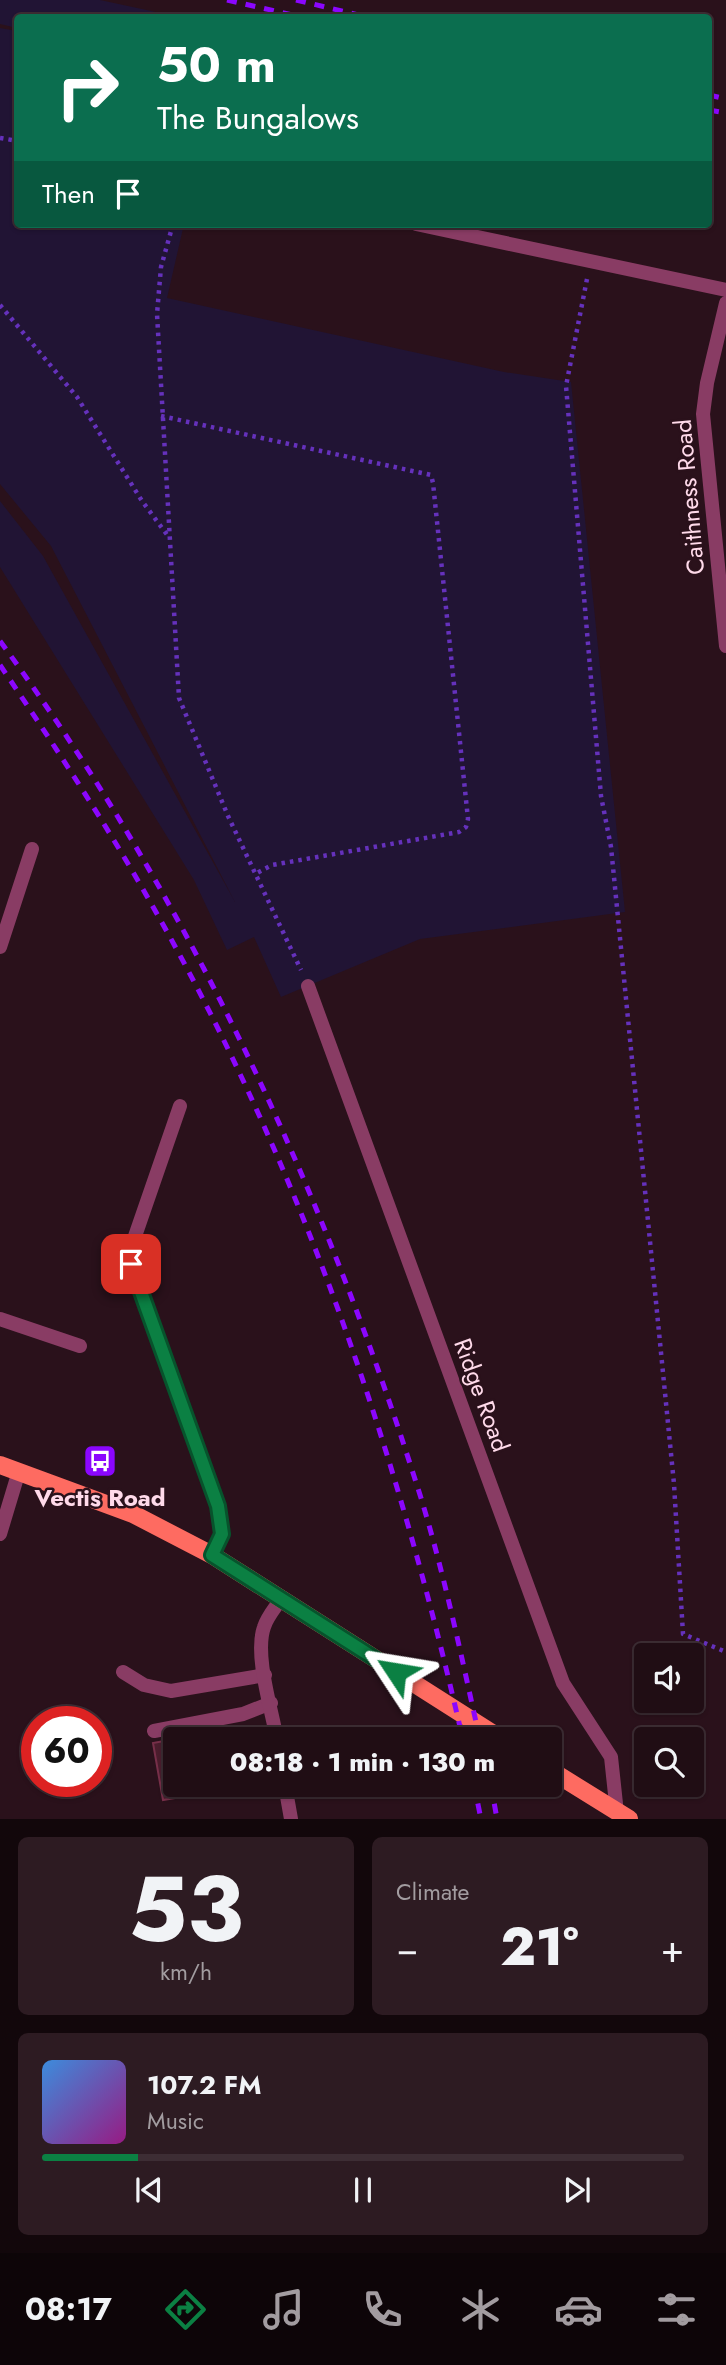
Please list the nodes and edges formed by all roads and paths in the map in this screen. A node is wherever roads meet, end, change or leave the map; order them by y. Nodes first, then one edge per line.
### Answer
1 (172, 228) edge
2 (435, 228) edge
3 (591, 261) junction
4 (726, 290) edge
5 (726, 303) edge
6 (0, 305) edge
7 (161, 416) junction
8 (169, 537) junction
9 (726, 646) edge
10 (32, 849) dead end
11 (255, 874) junction
12 (0, 947) edge
13 (309, 986) joint
14 (180, 1105) dead end
15 (0, 1318) edge
16 (80, 1346) dead end
17 (0, 1465) edge
18 (19, 1471) junction
19 (0, 1534) edge
20 (212, 1555) junction
21 (281, 1599) junction
22 (726, 1652) edge
23 (123, 1671) dead end
24 (265, 1675) junction
25 (271, 1703) junction
26 (275, 1727) edge
27 (483, 1727) edge
28 (154, 1731) dead end
29 (562, 1778) edge
30 (287, 1797) edge
31 (623, 1816) edge
32 (291, 1819) edge

1 - 7 path
2 - 3 street
3 - 4 street
3 - 22 path
5 - 9 street, Caithness Road
6 - 8 path
7 - 8 path
7 - 11 path
8 - 11 path
10 - 12 street
11 - 13 path
13 - 31 street, Ridge Road
14 - 20 street
15 - 16 street
17 - 18 main road
18 - 19 street
18 - 20 main road
20 - 21 main road
21 - 24 street
21 - 27 main road
23 - 24 street
24 - 25 street
25 - 26 street
25 - 28 street
29 - 31 main road
30 - 32 street

